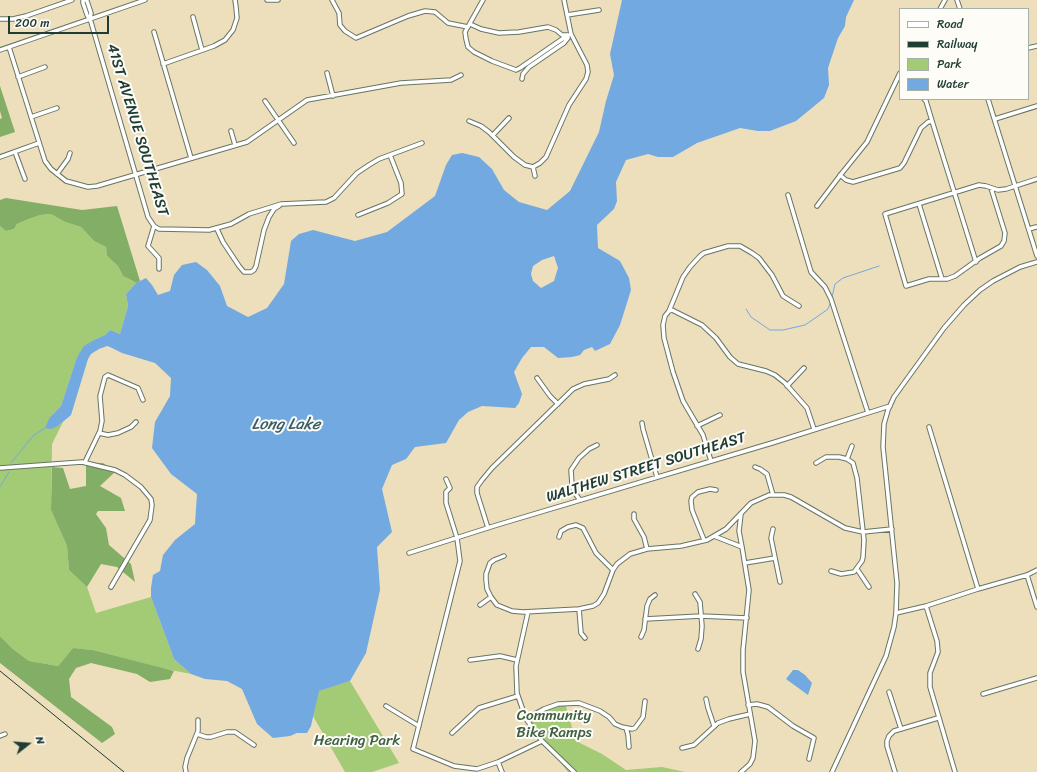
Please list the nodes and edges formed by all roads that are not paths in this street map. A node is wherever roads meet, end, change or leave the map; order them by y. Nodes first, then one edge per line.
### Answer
1 (72, 0) edge
2 (84, 0) edge
3 (143, 0) edge
4 (234, 0) edge
5 (267, 0) edge
6 (278, 0) edge
7 (332, 0) edge
8 (483, 0) edge
9 (564, 0) edge
10 (599, 10) dead end
11 (567, 14) junction
12 (193, 17) dead end
13 (0, 19) edge
14 (90, 19) junction
15 (469, 26) junction
16 (154, 32) dead end
17 (569, 35) junction
18 (9, 47) junction
19 (0, 50) edge
20 (202, 50) junction
21 (163, 64) junction
22 (45, 67) dead end
23 (327, 73) dead end
24 (461, 75) dead end
25 (899, 75) edge
26 (18, 76) junction
27 (522, 79) dead end
28 (333, 96) junction
29 (925, 100) edge
30 (988, 100) edge
31 (266, 101) dead end
32 (1037, 106) edge
33 (57, 108) dead end
34 (31, 117) junction
35 (509, 118) dead end
36 (279, 119) junction
37 (995, 119) junction
38 (469, 121) dead end
39 (932, 121) junction
40 (231, 131) dead end
41 (493, 135) junction
42 (39, 143) junction
43 (294, 143) dead end
44 (422, 143) dead end
45 (235, 145) junction
46 (15, 152) junction
47 (70, 153) dead end
48 (390, 155) junction
49 (0, 157) edge
50 (191, 158) junction
51 (533, 167) junction
52 (57, 174) junction
53 (136, 174) junction
54 (840, 175) junction
55 (535, 176) dead end
56 (25, 179) dead end
57 (1037, 179) edge
58 (1016, 186) junction
59 (991, 188) junction
60 (955, 193) junction
61 (788, 195) dead end
62 (919, 204) junction
63 (280, 205) junction
64 (817, 206) dead end
65 (358, 214) dead end
66 (154, 226) junction
67 (1036, 227) edge
68 (217, 229) junction
69 (1029, 229) junction
70 (1037, 256) edge
71 (976, 262) junction
72 (1037, 262) edge
73 (159, 269) dead end
74 (942, 279) junction
75 (799, 306) dead end
76 (669, 311) junction
77 (804, 368) dead end
78 (615, 375) dead end
79 (537, 378) dead end
80 (787, 386) junction
81 (143, 400) dead end
82 (558, 404) junction
83 (890, 406) junction
84 (868, 413) junction
85 (720, 415) dead end
86 (136, 422) dead end
87 (642, 423) dead end
88 (697, 426) junction
89 (929, 427) dead end
90 (814, 429) junction
91 (99, 433) junction
92 (597, 445) dead end
93 (852, 446) dead end
94 (847, 459) junction
95 (711, 461) junction
96 (85, 462) junction
97 (816, 464) dead end
98 (0, 468) edge
99 (755, 468) dead end
100 (657, 477) junction
101 (446, 479) dead end
102 (716, 490) dead end
103 (773, 495) junction
104 (580, 500) junction
105 (634, 514) dead end
106 (741, 514) junction
107 (488, 528) junction
108 (773, 529) dead end
109 (892, 529) junction
110 (863, 532) junction
111 (714, 536) junction
112 (559, 537) dead end
113 (457, 538) junction
114 (704, 540) junction
115 (742, 547) junction
116 (647, 549) junction
117 (409, 553) dead end
118 (504, 556) dead end
119 (775, 558) junction
120 (745, 563) junction
121 (857, 569) junction
122 (613, 570) junction
123 (1037, 570) edge
124 (831, 571) dead end
125 (1027, 575) junction
126 (780, 582) dead end
127 (111, 587) dead end
128 (869, 587) dead end
129 (978, 589) junction
130 (695, 594) dead end
131 (655, 595) dead end
132 (491, 597) junction
133 (480, 604) dead end
134 (926, 606) junction
135 (1037, 607) edge
136 (579, 609) junction
137 (528, 612) junction
138 (896, 612) junction
139 (701, 616) junction
140 (645, 618) junction
141 (747, 618) junction
142 (641, 637) dead end
143 (585, 638) dead end
144 (698, 649) dead end
145 (470, 660) dead end
146 (517, 660) junction
147 (1037, 678) edge
148 (889, 692) dead end
149 (984, 694) dead end
150 (518, 696) junction
151 (706, 699) dead end
152 (645, 701) dead end
153 (748, 705) junction
154 (386, 706) dead end
155 (750, 714) junction
156 (938, 718) junction
157 (526, 719) junction
158 (198, 720) dead end
159 (419, 726) junction
160 (714, 726) junction
161 (626, 728) junction
162 (901, 728) junction
163 (452, 733) dead end
164 (5, 734) dead end
165 (197, 734) junction
166 (0, 736) edge
167 (542, 741) junction
168 (254, 745) dead end
169 (629, 747) dead end
170 (682, 748) dead end
171 (809, 759) dead end
172 (498, 762) junction
173 (454, 766) junction
174 (744, 771) edge
175 (186, 772) edge
176 (454, 772) edge
177 (502, 772) edge
178 (574, 772) edge
179 (832, 772) edge
180 (895, 772) edge
181 (955, 772) edge

1 - 13 street
2 - 14 street, 41ST AVENUE SOUTHEAST
3 - 14 street
4 - 20 street
5 - 6 street
7 - 15 street
8 - 15 street
9 - 11 street
10 - 11 street
11 - 17 street
12 - 20 street
14 - 18 street
14 - 53 street, 41ST AVENUE SOUTHEAST
15 - 17 street
15 - 17 street
16 - 21 street
17 - 27 street
17 - 51 street
18 - 19 street
18 - 26 street
20 - 21 street
21 - 50 street
22 - 26 street
23 - 28 street
24 - 28 street
25 - 54 street
26 - 34 street
28 - 36 street
29 - 39 street
30 - 37 street
31 - 36 street
32 - 37 street
33 - 34 street
34 - 42 street
35 - 41 street
36 - 43 street
36 - 45 street
37 - 58 street
38 - 41 street
39 - 54 street
39 - 60 street
40 - 45 street
41 - 51 street
42 - 46 street
42 - 52 street
44 - 48 street
45 - 50 street
46 - 49 street
46 - 56 street
47 - 52 street
48 - 63 street
48 - 65 street
50 - 53 street
51 - 55 street
52 - 53 street
53 - 66 street, 41ST AVENUE SOUTHEAST
54 - 64 street
57 - 58 street
58 - 59 street
58 - 69 street
59 - 60 street
59 - 71 street
60 - 62 street
60 - 71 street
61 - 84 street
62 - 74 street
62 - 74 street
63 - 68 street
63 - 68 street
66 - 68 street
66 - 73 street, 41ST AVENUE SOUTHEAST
67 - 69 street
69 - 70 street
71 - 74 street
72 - 83 street
75 - 76 street
76 - 80 street
76 - 88 street
77 - 80 street
78 - 82 street
79 - 82 street
80 - 90 street
81 - 91 street
82 - 107 street
83 - 84 street, WALTHEW STREET SOUTHEAST
83 - 109 street
84 - 90 street, WALTHEW STREET SOUTHEAST
85 - 88 street
86 - 91 street
87 - 100 street
88 - 95 street
89 - 129 street
90 - 95 street, WALTHEW STREET SOUTHEAST
91 - 96 street
92 - 104 street
93 - 94 street
94 - 97 street
94 - 110 street
95 - 100 street, WALTHEW STREET SOUTHEAST
96 - 98 street
96 - 127 street
99 - 103 street
100 - 104 street, WALTHEW STREET SOUTHEAST
101 - 113 street
102 - 114 street
103 - 106 street
103 - 110 street
104 - 107 street, WALTHEW STREET SOUTHEAST
105 - 116 street
106 - 111 street
106 - 115 street
107 - 113 street, WALTHEW STREET SOUTHEAST
108 - 119 street
109 - 110 street
109 - 138 street
110 - 121 street
111 - 114 street
111 - 115 street
112 - 122 street
113 - 117 street, WALTHEW STREET SOUTHEAST
113 - 159 street
114 - 116 street
115 - 120 street
116 - 122 street
118 - 132 street
119 - 120 street
119 - 126 street
120 - 141 street
121 - 124 street
121 - 128 street
122 - 136 street
123 - 125 street
125 - 129 street
125 - 135 street
129 - 134 street
130 - 139 street
131 - 140 street
132 - 133 street
132 - 137 street
134 - 138 street
134 - 156 street
136 - 137 street
136 - 143 street
137 - 146 street
138 - 179 street
139 - 140 street
139 - 141 street
139 - 144 street
140 - 142 street
141 - 153 street
145 - 146 street
146 - 150 street
147 - 149 street
148 - 162 street
150 - 157 street
150 - 163 street
151 - 160 street
152 - 161 street
153 - 155 street
153 - 171 street
154 - 159 street
155 - 160 street
155 - 174 street
156 - 162 street
156 - 181 street
157 - 161 street
157 - 167 street
158 - 165 street
159 - 173 street
160 - 170 street
161 - 169 street
162 - 180 street
164 - 166 street
165 - 168 street
165 - 175 street
167 - 172 street
167 - 178 street
172 - 173 street
172 - 177 street
173 - 176 street

